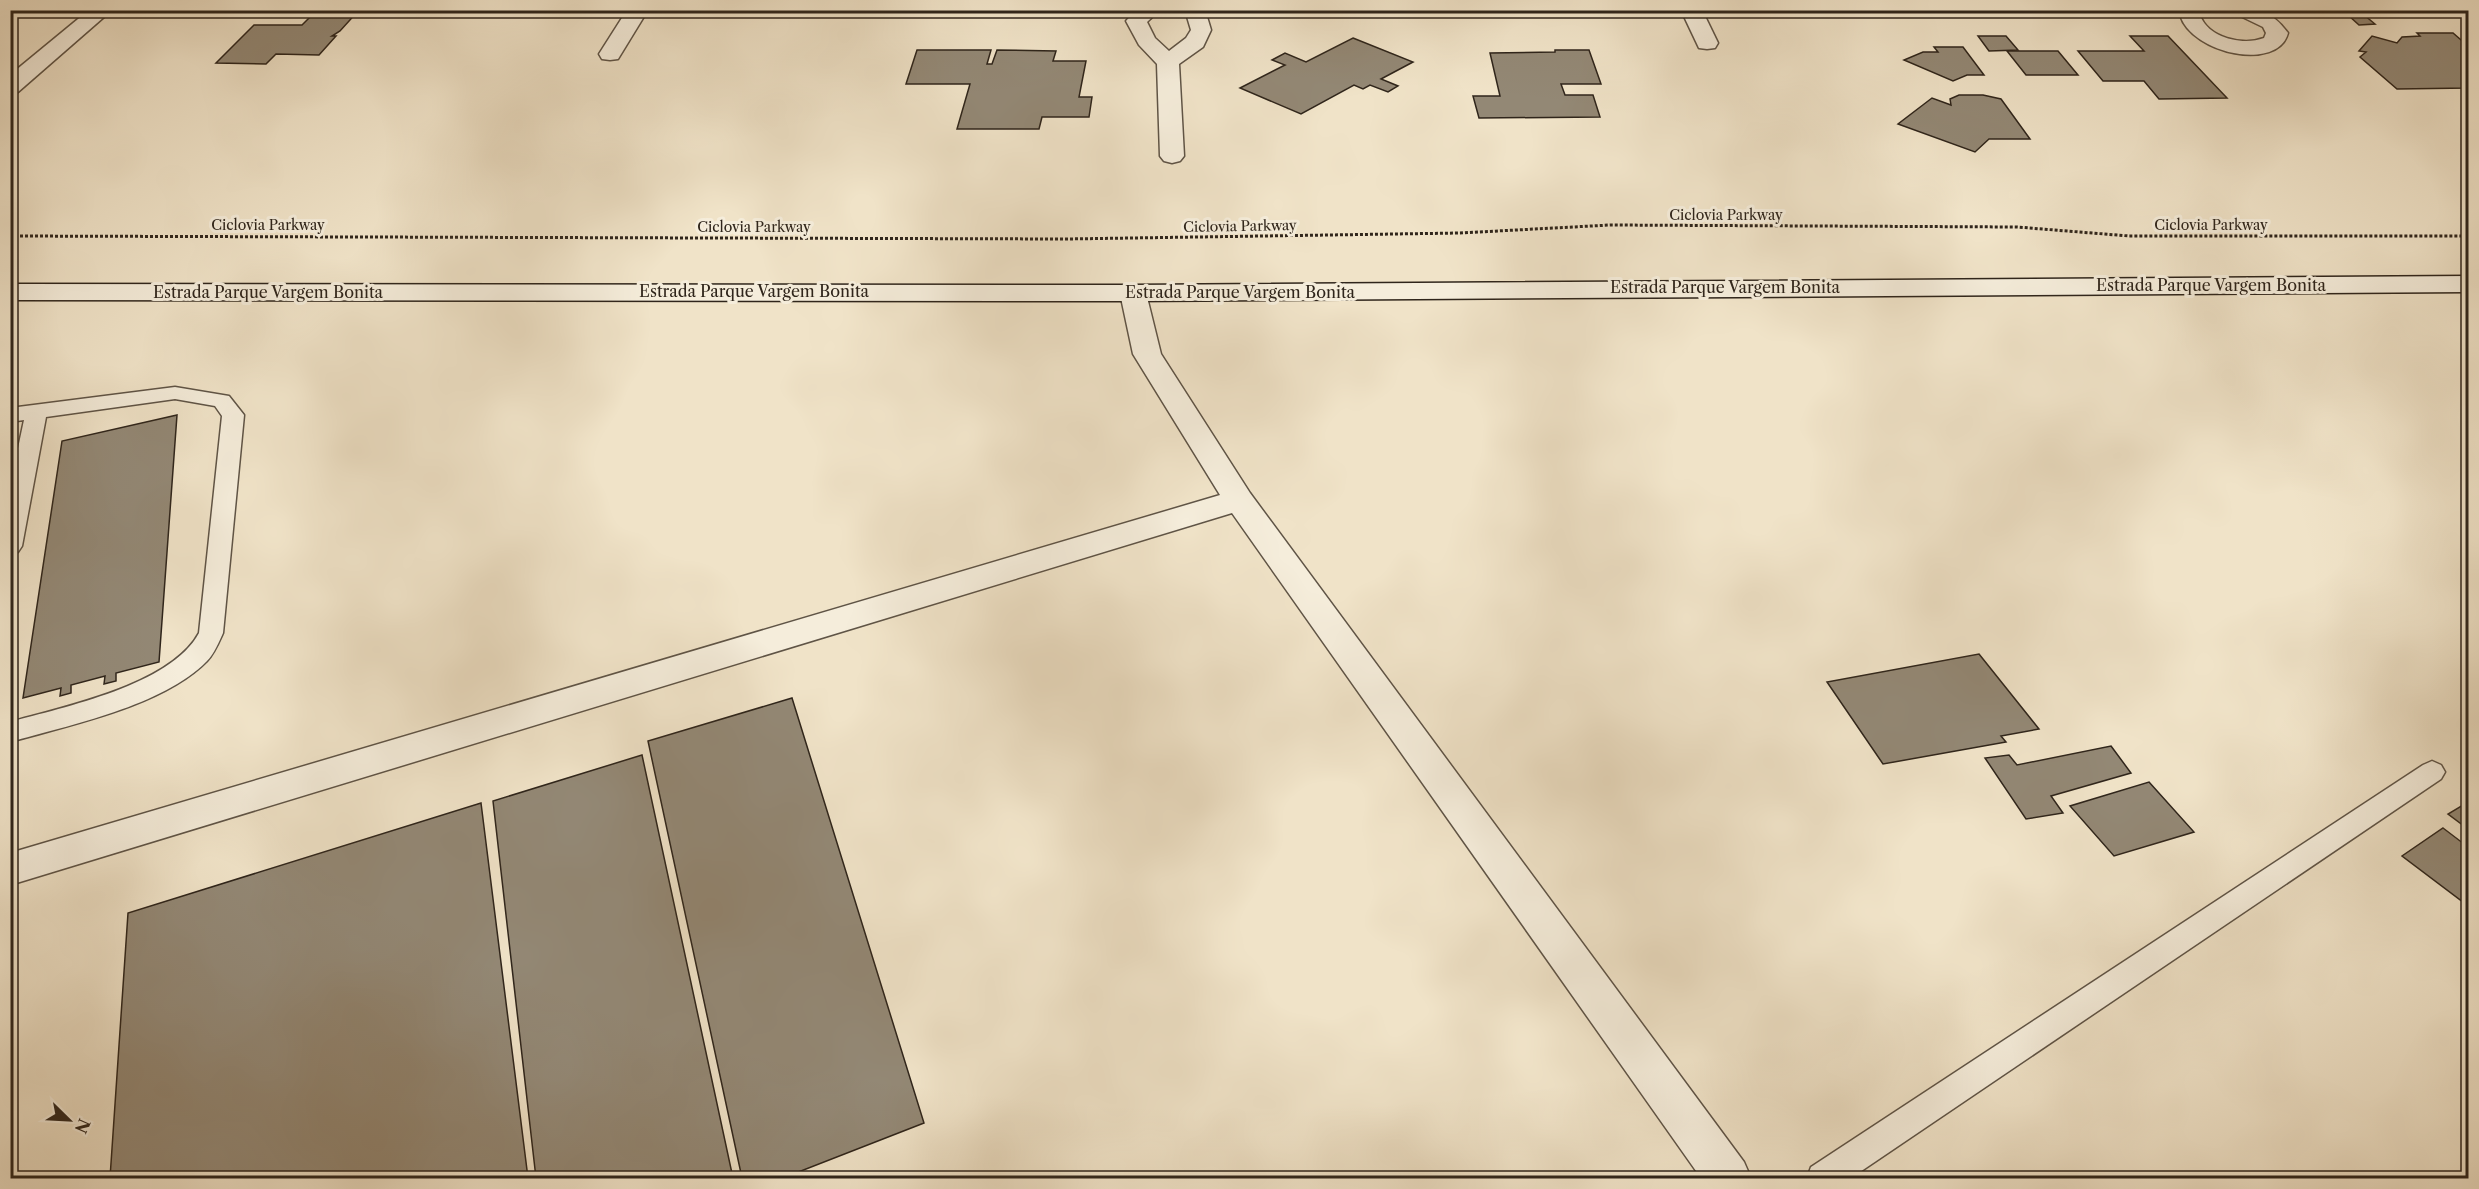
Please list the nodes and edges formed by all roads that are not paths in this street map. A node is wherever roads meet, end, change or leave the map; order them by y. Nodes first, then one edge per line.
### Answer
1 (102, 10) edge
2 (638, 10) edge
3 (1150, 10) edge
4 (1195, 10) edge
5 (1692, 10) edge
6 (2194, 10) edge
7 (2243, 10) edge
8 (1707, 43) dead end
9 (610, 54) dead end
10 (1168, 62) junction
11 (10, 87) edge
12 (1172, 156) dead end
13 (2469, 284) edge
14 (10, 292) edge
15 (1133, 293) junction
16 (36, 412) junction
17 (10, 415) edge
18 (1239, 500) junction
19 (10, 546) edge
20 (10, 732) edge
21 (2432, 772) dead end
22 (10, 869) edge
23 (1728, 1179) edge
24 (1822, 1179) edge

1 - 11 street
2 - 9 street
3 - 10 street
4 - 10 street
5 - 8 street
6 - 7 street
10 - 12 street
13 - 15 street, Estrada Parque Vargem Bonita
14 - 15 street, Estrada Parque Vargem Bonita
15 - 18 street
16 - 17 lane
16 - 19 lane
16 - 20 lane
18 - 22 street
18 - 23 street
21 - 24 lane

